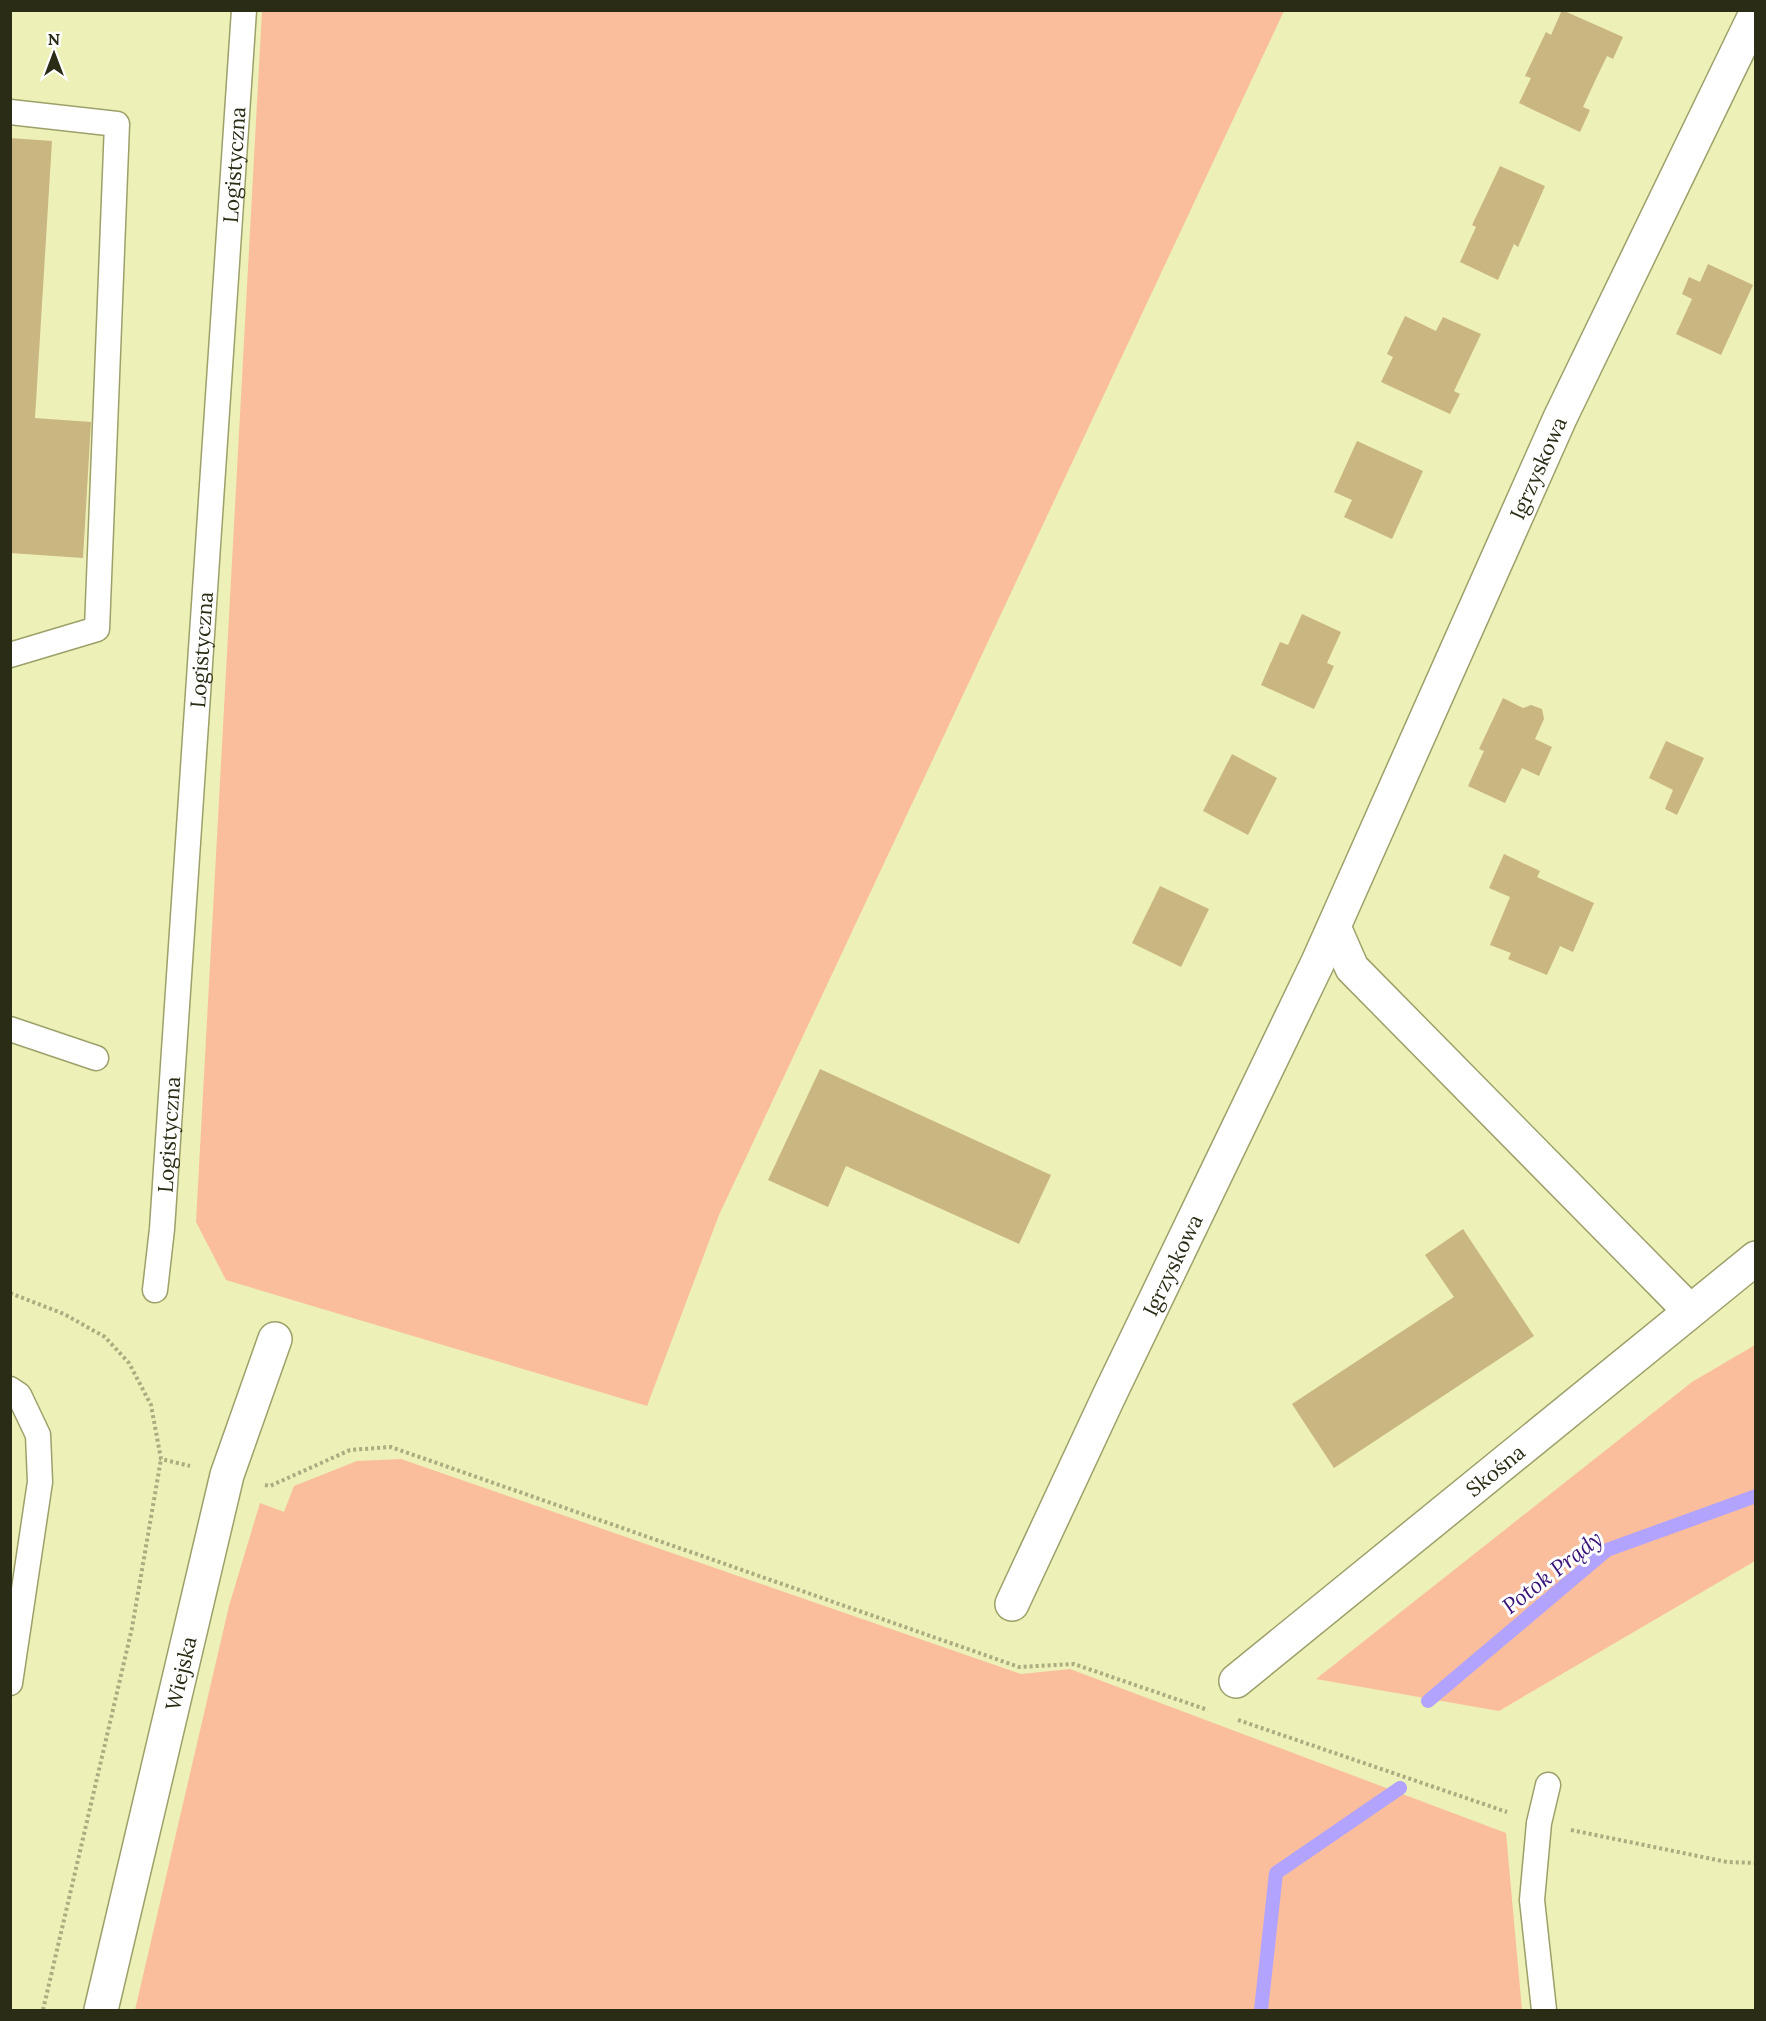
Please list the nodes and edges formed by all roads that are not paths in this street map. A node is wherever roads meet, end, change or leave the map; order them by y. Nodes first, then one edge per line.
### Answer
1 (244, 10) edge
2 (1755, 14) edge
3 (10, 112) edge
4 (10, 655) edge
5 (1334, 927) junction
6 (10, 1029) edge
7 (96, 1058) dead end
8 (1755, 1258) edge
9 (155, 1290) dead end
10 (1690, 1311) junction
11 (275, 1339) dead end
12 (10, 1389) edge
13 (1012, 1604) dead end
14 (1236, 1681) dead end
15 (10, 1683) edge
16 (1548, 1785) dead end
17 (101, 2010) edge
18 (1544, 2010) edge

1 - 9 lane, Logistyczna
2 - 5 street, Igrzyskowa
3 - 4 lane
5 - 10 street
5 - 13 street, Igrzyskowa
6 - 7 lane
8 - 10 street, Skośna
10 - 14 street, Skośna
11 - 17 street, Wiejska
12 - 15 lane
16 - 18 lane

